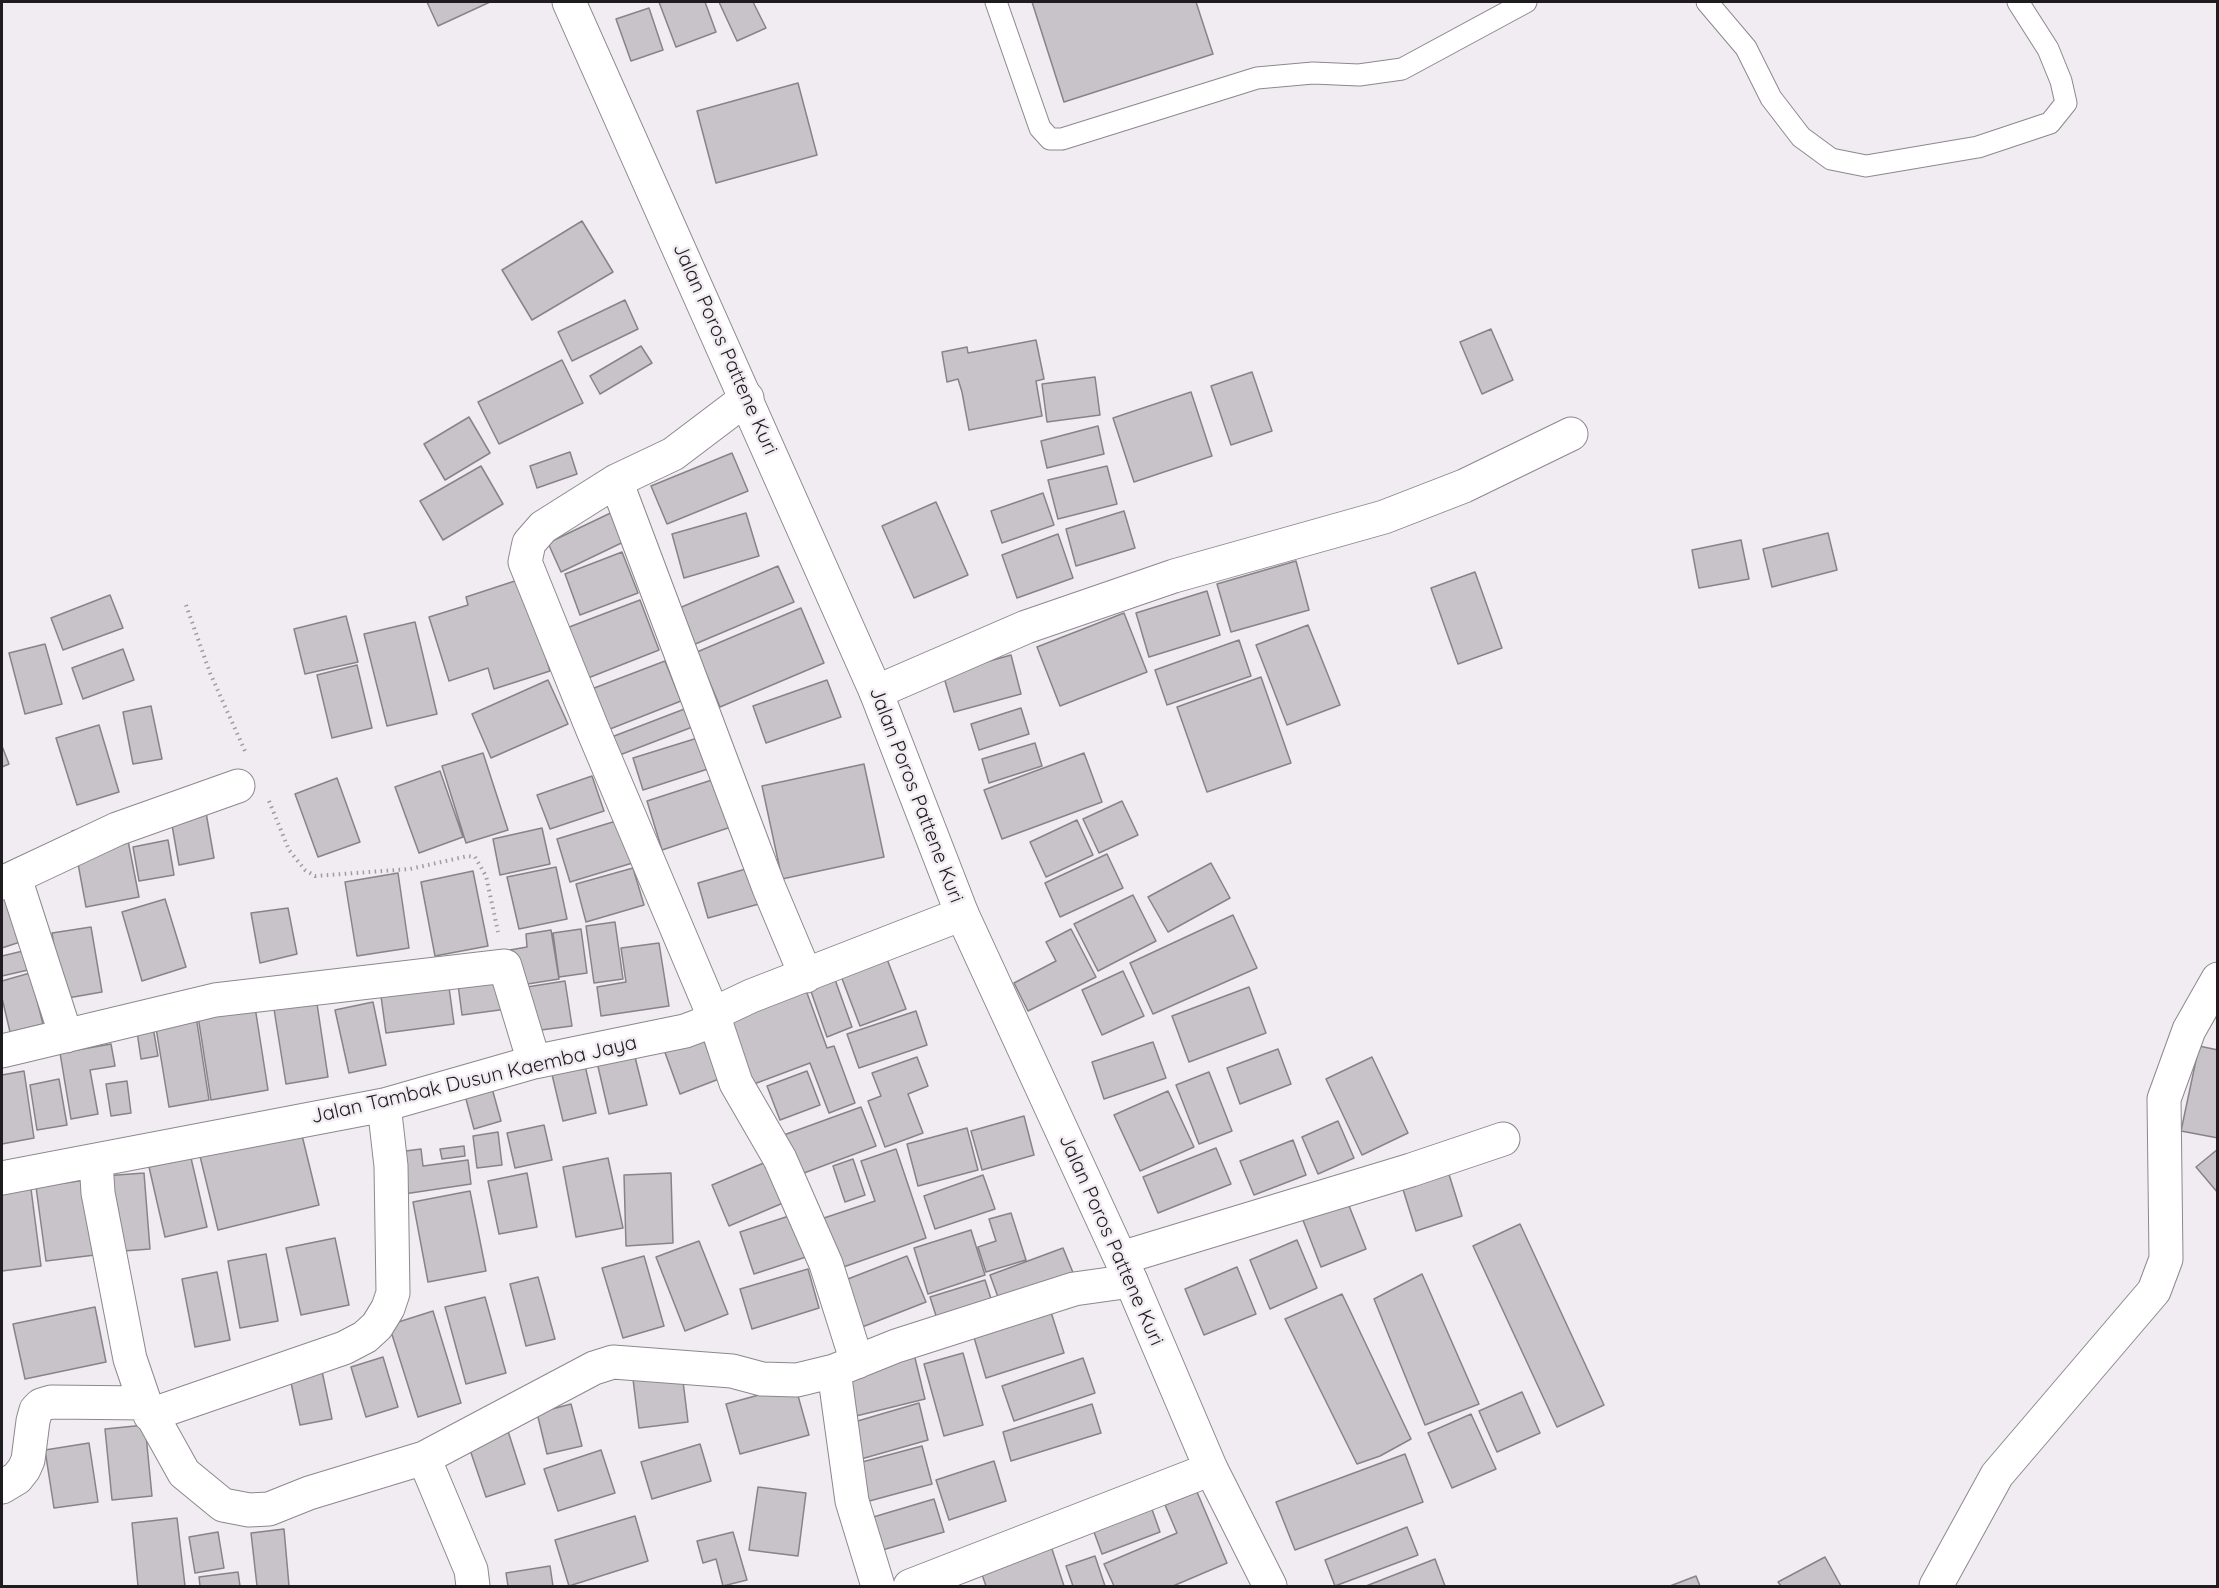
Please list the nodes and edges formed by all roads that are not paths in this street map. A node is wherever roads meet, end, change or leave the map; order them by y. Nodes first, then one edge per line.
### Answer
1 (569, 2) edge
2 (996, 2) edge
3 (1527, 2) edge
4 (1707, 2) edge
5 (2018, 2) edge
6 (747, 398) junction
7 (1571, 434) dead end
8 (616, 481) junction
9 (876, 692) junction
10 (251, 779) road end
11 (8, 880) edge
12 (962, 914) junction
13 (806, 976) junction
14 (2217, 979) edge
15 (713, 1014) junction
16 (66, 1036) junction
17 (2, 1051) edge
18 (534, 1062) junction
19 (384, 1105) junction
20 (1503, 1139) dead end
21 (96, 1161) junction
22 (2, 1178) edge
23 (1126, 1269) junction
24 (845, 1366) junction
25 (147, 1409) junction
26 (424, 1458) junction
27 (1210, 1468) junction
28 (2, 1487) edge
29 (473, 1587) edge
30 (878, 1587) edge
31 (910, 1587) edge
32 (1270, 1587) edge
33 (1936, 1587) edge

1 - 6 street, Jalan Poros Pattene Kuri
2 - 3 lane
4 - 5 lane
6 - 8 street
6 - 9 street, Jalan Poros Pattene Kuri
7 - 9 street
8 - 13 street
8 - 15 street
9 - 12 street, Jalan Poros Pattene Kuri
10 - 11 street
11 - 16 street
12 - 13 street, Jalan Tambak Dusun Kaemba Jaya
12 - 23 street, Jalan Poros Pattene Kuri
13 - 15 street, Jalan Tambak Dusun Kaemba Jaya
14 - 33 street
15 - 18 street, Jalan Tambak Dusun Kaemba Jaya
15 - 24 street
16 - 17 street
16 - 18 street
18 - 19 street, Jalan Tambak Dusun Kaemba Jaya
19 - 21 street, Jalan Tambak Dusun Kaemba Jaya
19 - 25 street
20 - 23 street
21 - 22 street, Jalan Tambak Dusun Kaemba Jaya
21 - 25 street
23 - 24 street
23 - 27 street, Jalan Poros Pattene Kuri
24 - 26 street
24 - 30 street
25 - 26 street
25 - 28 street
26 - 29 street
27 - 31 street
27 - 32 street, Jalan Poros Pattene Kuri

